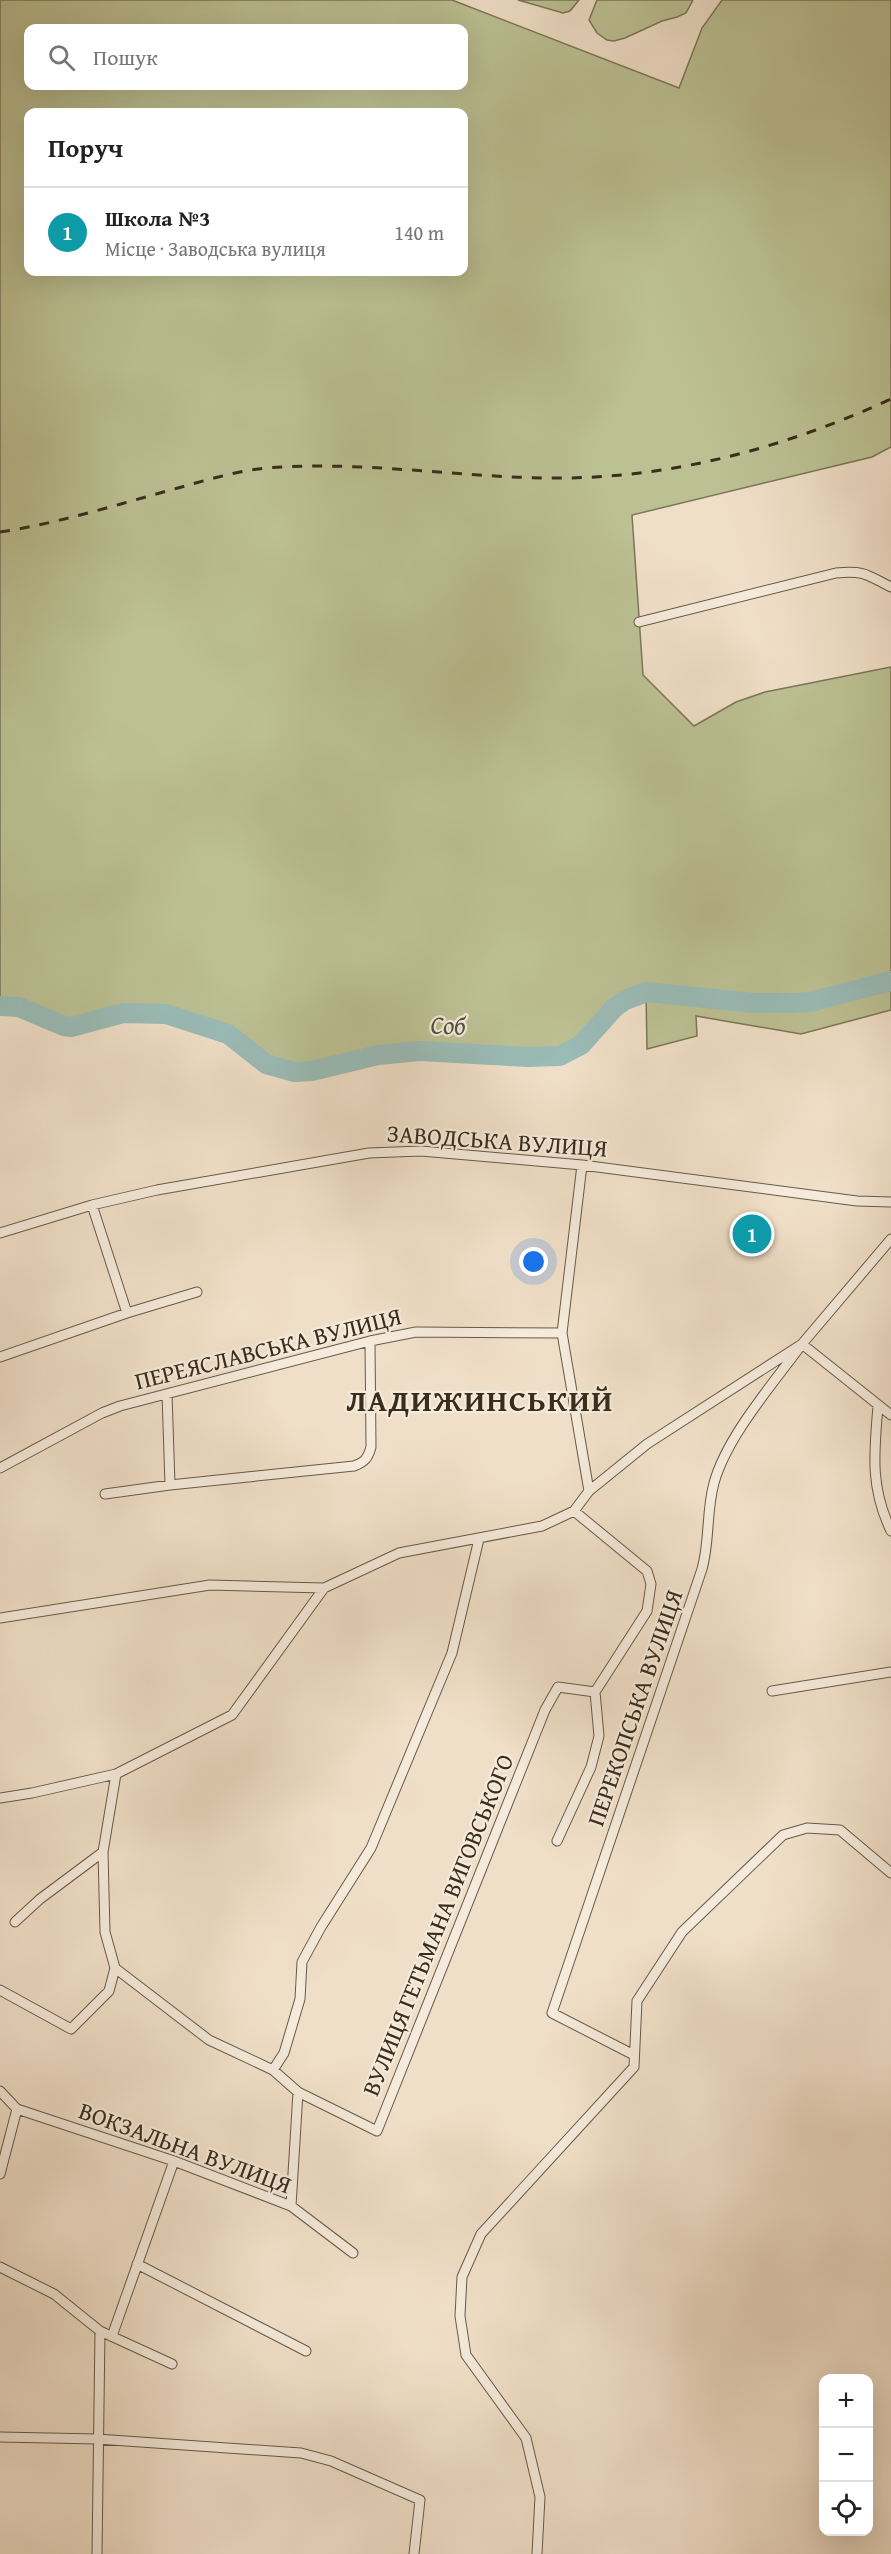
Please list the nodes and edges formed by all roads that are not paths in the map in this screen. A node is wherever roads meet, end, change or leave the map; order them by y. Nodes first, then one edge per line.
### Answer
1 (891, 587) edge
2 (639, 622) dead end
3 (582, 1165) junction
4 (891, 1202) edge
5 (92, 1205) junction
6 (0, 1233) edge
7 (891, 1239) edge
8 (197, 1292) dead end
9 (128, 1313) junction
10 (562, 1333) junction
11 (370, 1341) junction
12 (802, 1344) junction
13 (0, 1357) edge
14 (167, 1394) junction
15 (878, 1406) junction
16 (891, 1415) edge
17 (0, 1468) edge
18 (170, 1485) junction
19 (589, 1491) junction
20 (105, 1494) dead end
21 (574, 1511) junction
22 (891, 1531) edge
23 (479, 1539) junction
24 (324, 1588) junction
25 (0, 1618) edge
26 (891, 1672) edge
27 (772, 1691) dead end
28 (595, 1692) junction
29 (116, 1774) junction
30 (0, 1798) edge
31 (557, 1840) dead end
32 (103, 1852) junction
33 (891, 1873) edge
34 (15, 1922) dead end
35 (115, 1968) junction
36 (0, 1990) edge
37 (634, 2055) junction
38 (273, 2070) junction
39 (0, 2091) edge
40 (298, 2092) junction
41 (17, 2109) junction
42 (174, 2161) junction
43 (0, 2174) edge
44 (291, 2206) junction
45 (353, 2253) dead end
46 (137, 2264) junction
47 (0, 2266) edge
48 (100, 2331) junction
49 (112, 2336) junction
50 (306, 2351) dead end
51 (172, 2364) dead end
52 (0, 2437) edge
53 (98, 2439) junction
54 (97, 2554) edge
55 (414, 2554) edge
56 (537, 2554) edge

1 - 2 street
3 - 4 street, ЗАВОДСЬКА ВУЛИЦЯ
3 - 5 street, ЗАВОДСЬКА ВУЛИЦЯ
3 - 10 street
5 - 6 street, ЗАВОДСЬКА ВУЛИЦЯ
5 - 9 street
7 - 12 street
8 - 9 street
9 - 13 street
10 - 11 street, ПЕРЕЯСЛАВСЬКА ВУЛИЦЯ
10 - 19 street
11 - 14 street, ПЕРЕЯСЛАВСЬКА ВУЛИЦЯ
11 - 18 street
12 - 15 street
12 - 19 street
12 - 37 street, ПЕРЕКОПСЬКА ВУЛИЦЯ
14 - 17 street, ПЕРЕЯСЛАВСЬКА ВУЛИЦЯ
14 - 18 street
15 - 16 street
15 - 22 street
18 - 20 street
19 - 21 street
21 - 23 street
21 - 28 street
23 - 24 street
23 - 38 street
24 - 25 street
24 - 29 street
26 - 27 street
28 - 31 street
28 - 40 street, ВУЛИЦЯ ГЕТЬМАНА ВИГОВСЬКОГО
29 - 30 street
29 - 32 street
32 - 34 street
32 - 35 street
33 - 37 street
35 - 36 street
35 - 38 street
37 - 56 street
38 - 40 street
39 - 41 street, ВОКЗАЛЬНА ВУЛИЦЯ
40 - 44 street
41 - 42 street, ВОКЗАЛЬНА ВУЛИЦЯ
41 - 43 street
42 - 44 street, ВОКЗАЛЬНА ВУЛИЦЯ
42 - 46 street
44 - 45 street, ВОКЗАЛЬНА ВУЛИЦЯ
46 - 49 street
46 - 50 street
47 - 48 street
48 - 49 street
48 - 53 street
49 - 51 street
52 - 53 street
53 - 54 street
53 - 55 street

